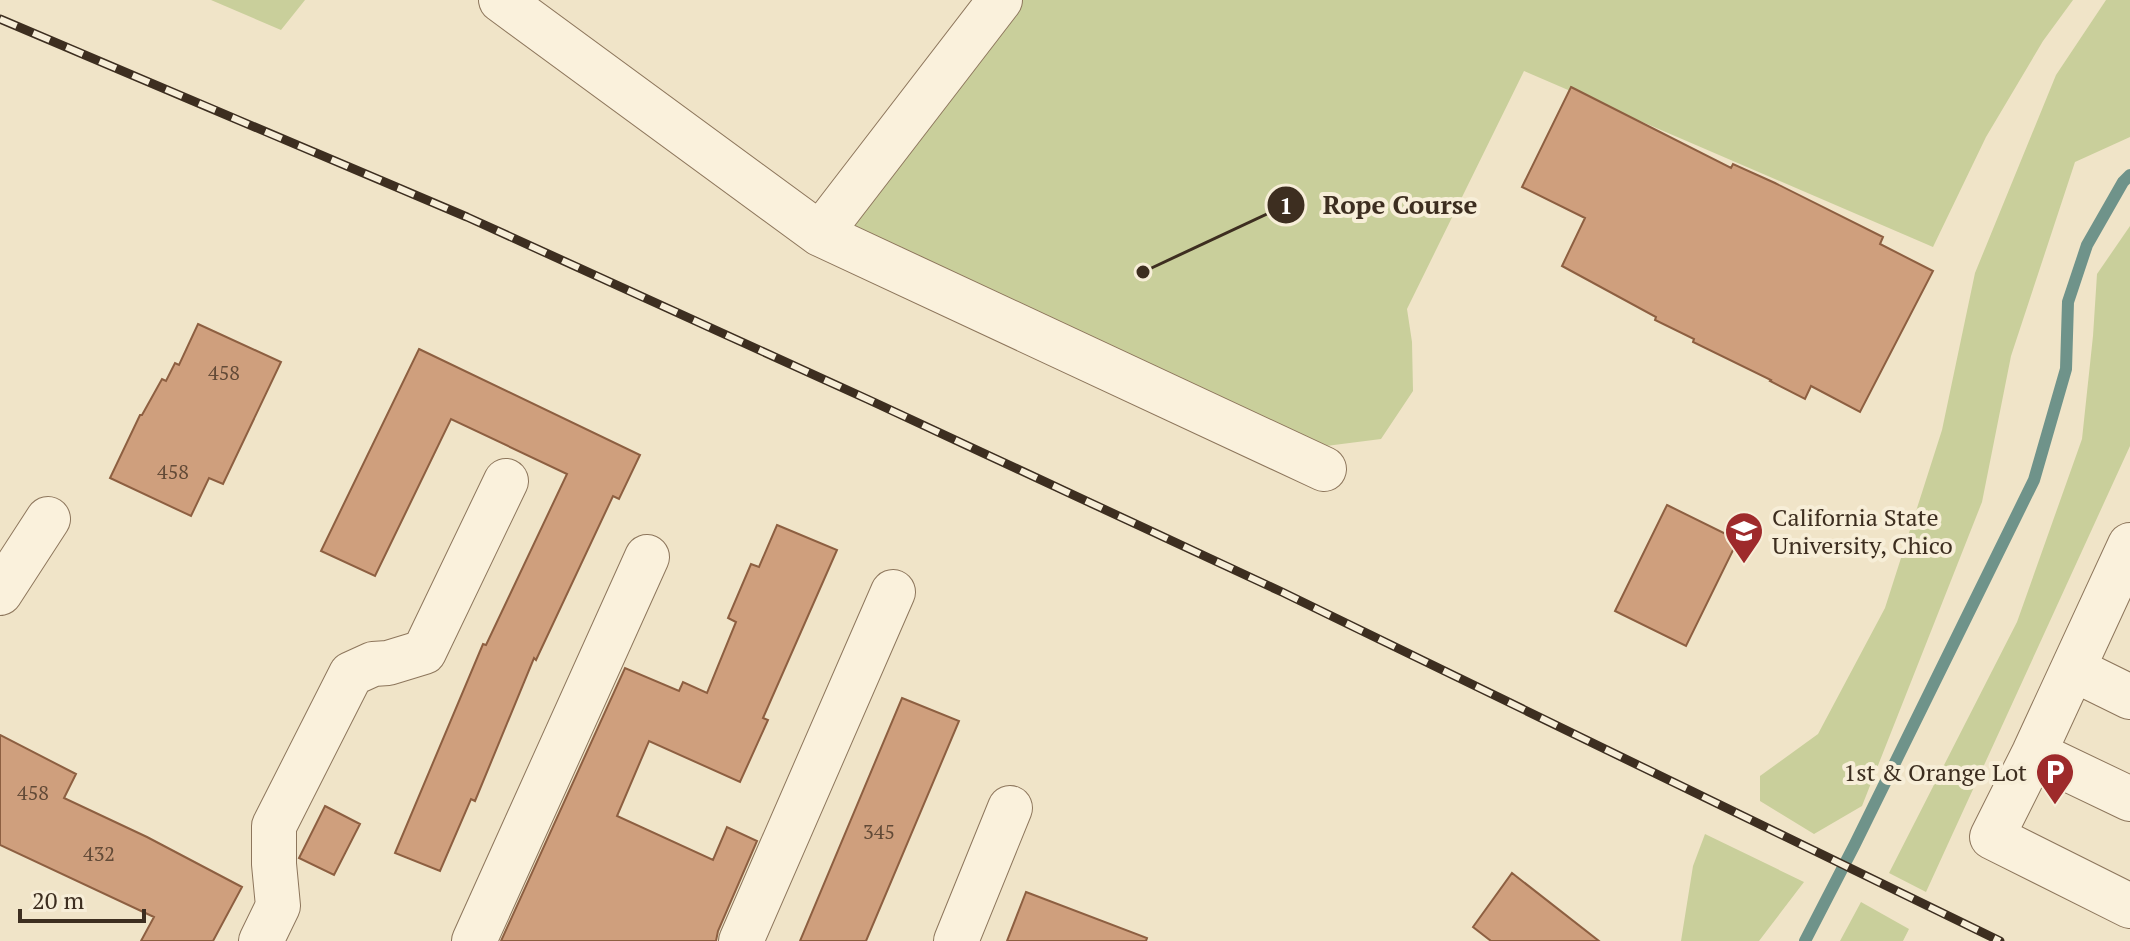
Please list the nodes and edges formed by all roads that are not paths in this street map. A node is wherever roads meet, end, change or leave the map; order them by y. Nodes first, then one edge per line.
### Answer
1 (501, 0) edge
2 (1000, 0) edge
3 (820, 234) junction
4 (1324, 469) dead end
5 (506, 481) dead end
6 (48, 519) dead end
7 (2130, 545) edge
8 (647, 557) dead end
9 (893, 592) dead end
10 (0, 593) edge
11 (2073, 669) junction
12 (2130, 697) edge
13 (2034, 753) junction
14 (2130, 799) edge
15 (1010, 808) dead end
16 (2130, 906) edge
17 (261, 941) edge
18 (474, 941) edge
19 (741, 941) edge
20 (956, 941) edge

1 - 3 street
2 - 3 street
3 - 4 street
5 - 17 street
6 - 10 street
7 - 11 street
8 - 18 street
9 - 19 street
11 - 12 street
11 - 13 street
13 - 14 street
13 - 16 street
15 - 20 street

